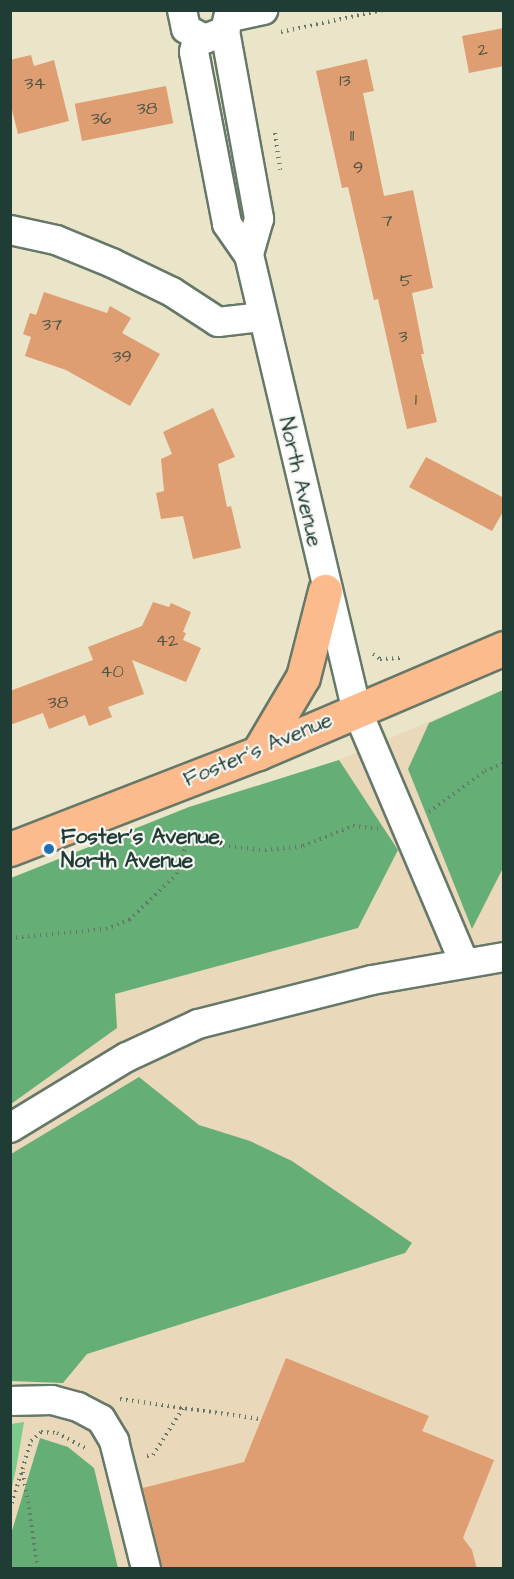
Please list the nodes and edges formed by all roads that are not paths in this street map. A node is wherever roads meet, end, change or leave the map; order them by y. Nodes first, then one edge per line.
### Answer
1 (182, 10) edge
2 (229, 19) edge
3 (268, 22) edge
4 (197, 38) junction
5 (10, 230) edge
6 (249, 255) junction
7 (261, 317) junction
8 (325, 591) junction
9 (504, 648) edge
10 (356, 708) junction
11 (258, 753) junction
12 (10, 849) edge
13 (504, 957) edge
14 (464, 963) junction
15 (10, 1128) edge
16 (10, 1401) edge
17 (146, 1569) edge

1 - 4 street
2 - 3 street
2 - 4 street
2 - 6 street, North Avenue
4 - 6 street, North Avenue
5 - 7 street
6 - 7 street, North Avenue
7 - 8 street, North Avenue
8 - 10 street, North Avenue
8 - 11 main road
9 - 10 main road, Foster's Avenue
10 - 11 main road, Foster's Avenue
10 - 14 street, North Avenue
11 - 12 main road, Foster's Avenue
13 - 14 street
14 - 15 street
16 - 17 street

